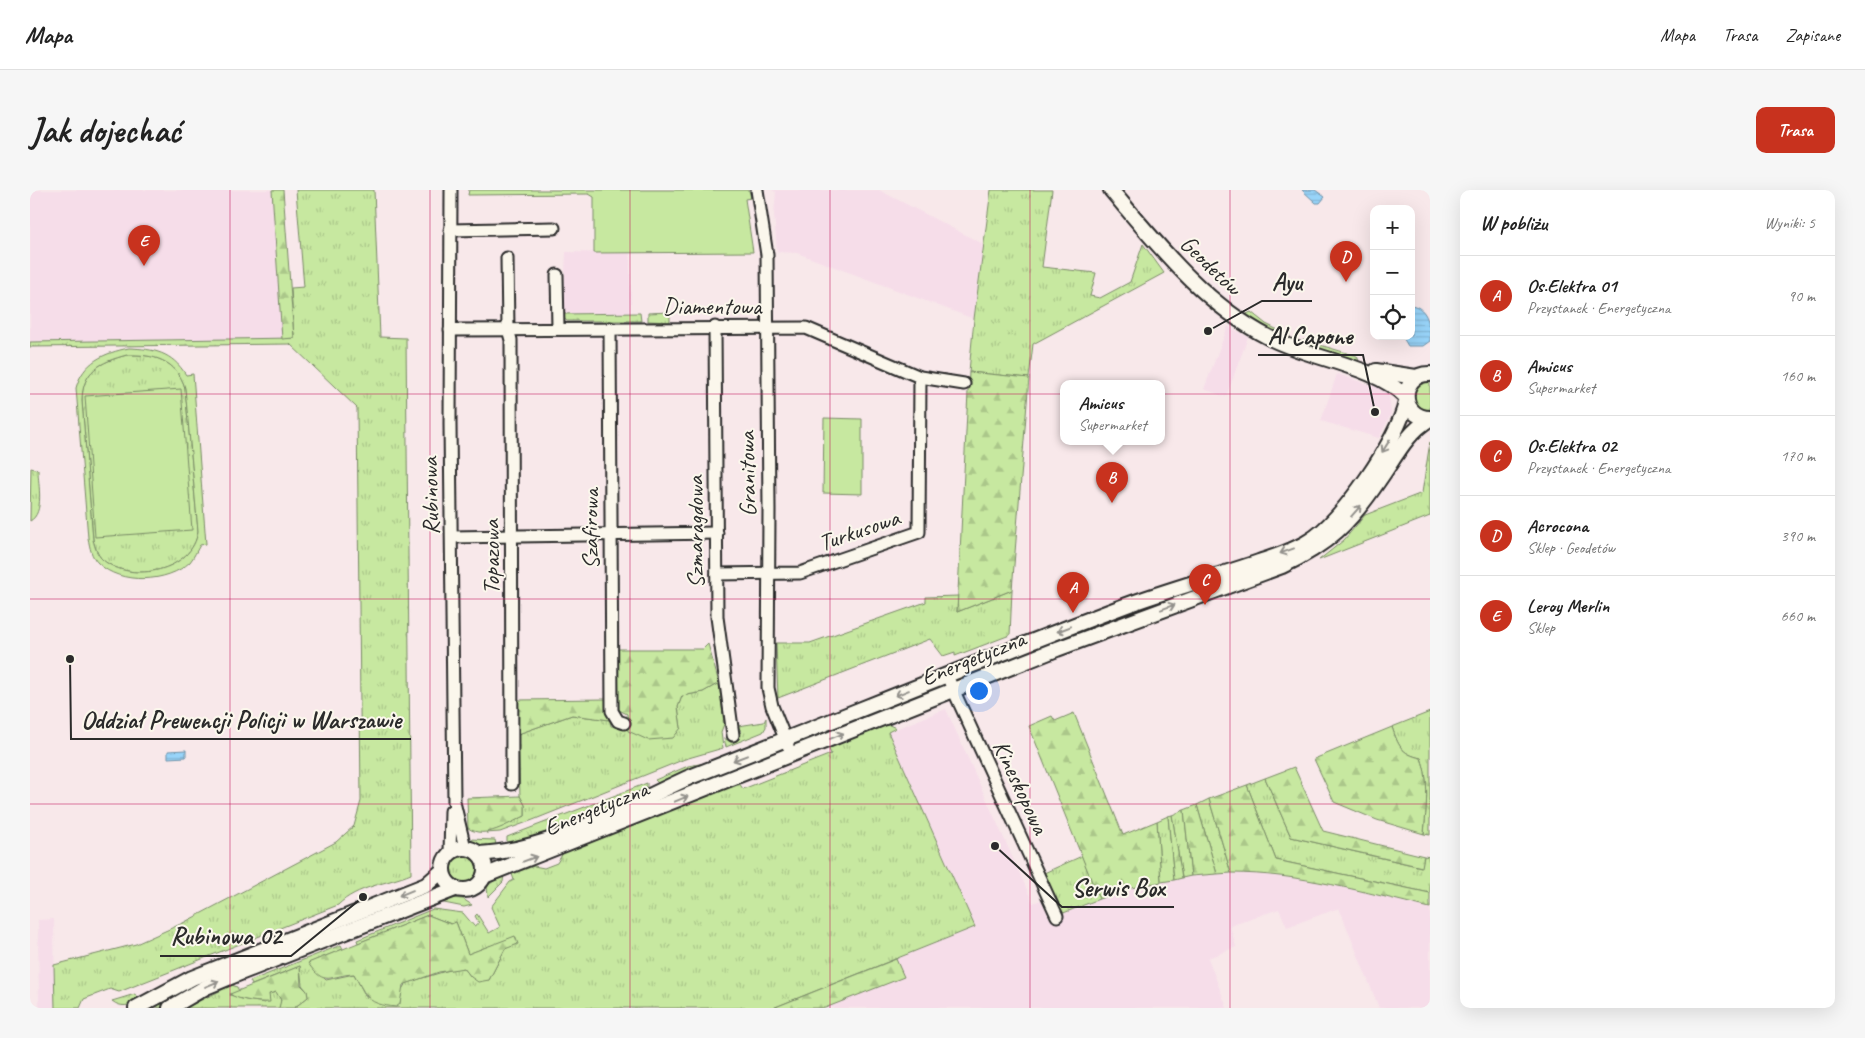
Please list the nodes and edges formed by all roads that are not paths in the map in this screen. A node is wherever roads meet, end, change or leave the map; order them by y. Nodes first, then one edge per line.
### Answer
1 (451, 190) edge
2 (757, 190) edge
3 (1111, 190) edge
4 (554, 228) dead end
5 (450, 230) junction
6 (507, 258) dead end
7 (557, 275) dead end
8 (715, 327) junction
9 (768, 327) junction
10 (558, 328) junction
11 (610, 328) junction
12 (508, 329) junction
13 (450, 330) junction
14 (1353, 368) junction
15 (1425, 374) edge
16 (920, 377) junction
17 (964, 384) dead end
18 (1406, 400) junction
19 (1430, 418) edge
20 (717, 533) junction
21 (612, 534) junction
22 (512, 536) junction
23 (452, 537) junction
24 (768, 573) junction
25 (717, 574) junction
26 (947, 676) junction
27 (953, 690) junction
28 (624, 723) dead end
29 (733, 735) dead end
30 (785, 740) junction
31 (791, 755) junction
32 (512, 784) dead end
33 (454, 802) junction
34 (465, 848) junction
35 (450, 853) junction
36 (479, 854) junction
37 (442, 871) junction
38 (484, 876) junction
39 (455, 889) junction
40 (1056, 916) dead end
41 (136, 1008) edge
42 (170, 1008) edge

1 - 5 street, Rubinowa
2 - 9 street, Granitowa
3 - 14 street, Geodetów
4 - 5 street
5 - 13 street, Rubinowa
6 - 12 street, Topazowa
7 - 10 street
8 - 9 street, Diamentowa
8 - 11 street, Diamentowa
8 - 20 street, Szmaragdowa
9 - 16 street, Diamentowa
9 - 24 street, Granitowa
10 - 11 street, Diamentowa
10 - 12 street, Diamentowa
11 - 21 street, Szafirowa
12 - 13 street, Diamentowa
12 - 22 street, Topazowa
13 - 23 street, Rubinowa
14 - 15 street, Geodetów
14 - 18 street, Geodetów
15 - 18 street, Energetyczna
16 - 17 street, Diamentowa
16 - 24 street, Turkusowa
18 - 19 street, Geodetów
18 -> 26 street, Energetyczna
27 -> 19 street, Energetyczna
20 - 21 street
20 - 25 street, Szmaragdowa
21 - 22 street
21 - 28 street, Szafirowa
22 - 23 street
22 - 32 street, Topazowa
23 - 33 street, Rubinowa
24 - 25 street, Turkusowa
24 - 30 street, Granitowa
25 - 29 street, Szmaragdowa
26 - 27 street, Kineskopowa
26 -> 30 street, Energetyczna
31 -> 27 street, Energetyczna
27 - 40 street, Kineskopowa
30 - 31 street, Granitowa
30 -> 36 street, Energetyczna
38 -> 31 street, Energetyczna
33 - 34 street, Rubinowa
33 - 35 street, Rubinowa
34 - 35 street
34 - 36 street, Energetyczna
35 - 37 street
36 - 38 street
37 - 39 street
37 -> 41 street
38 - 39 street, Energetyczna
42 -> 39 street, Energetyczna

